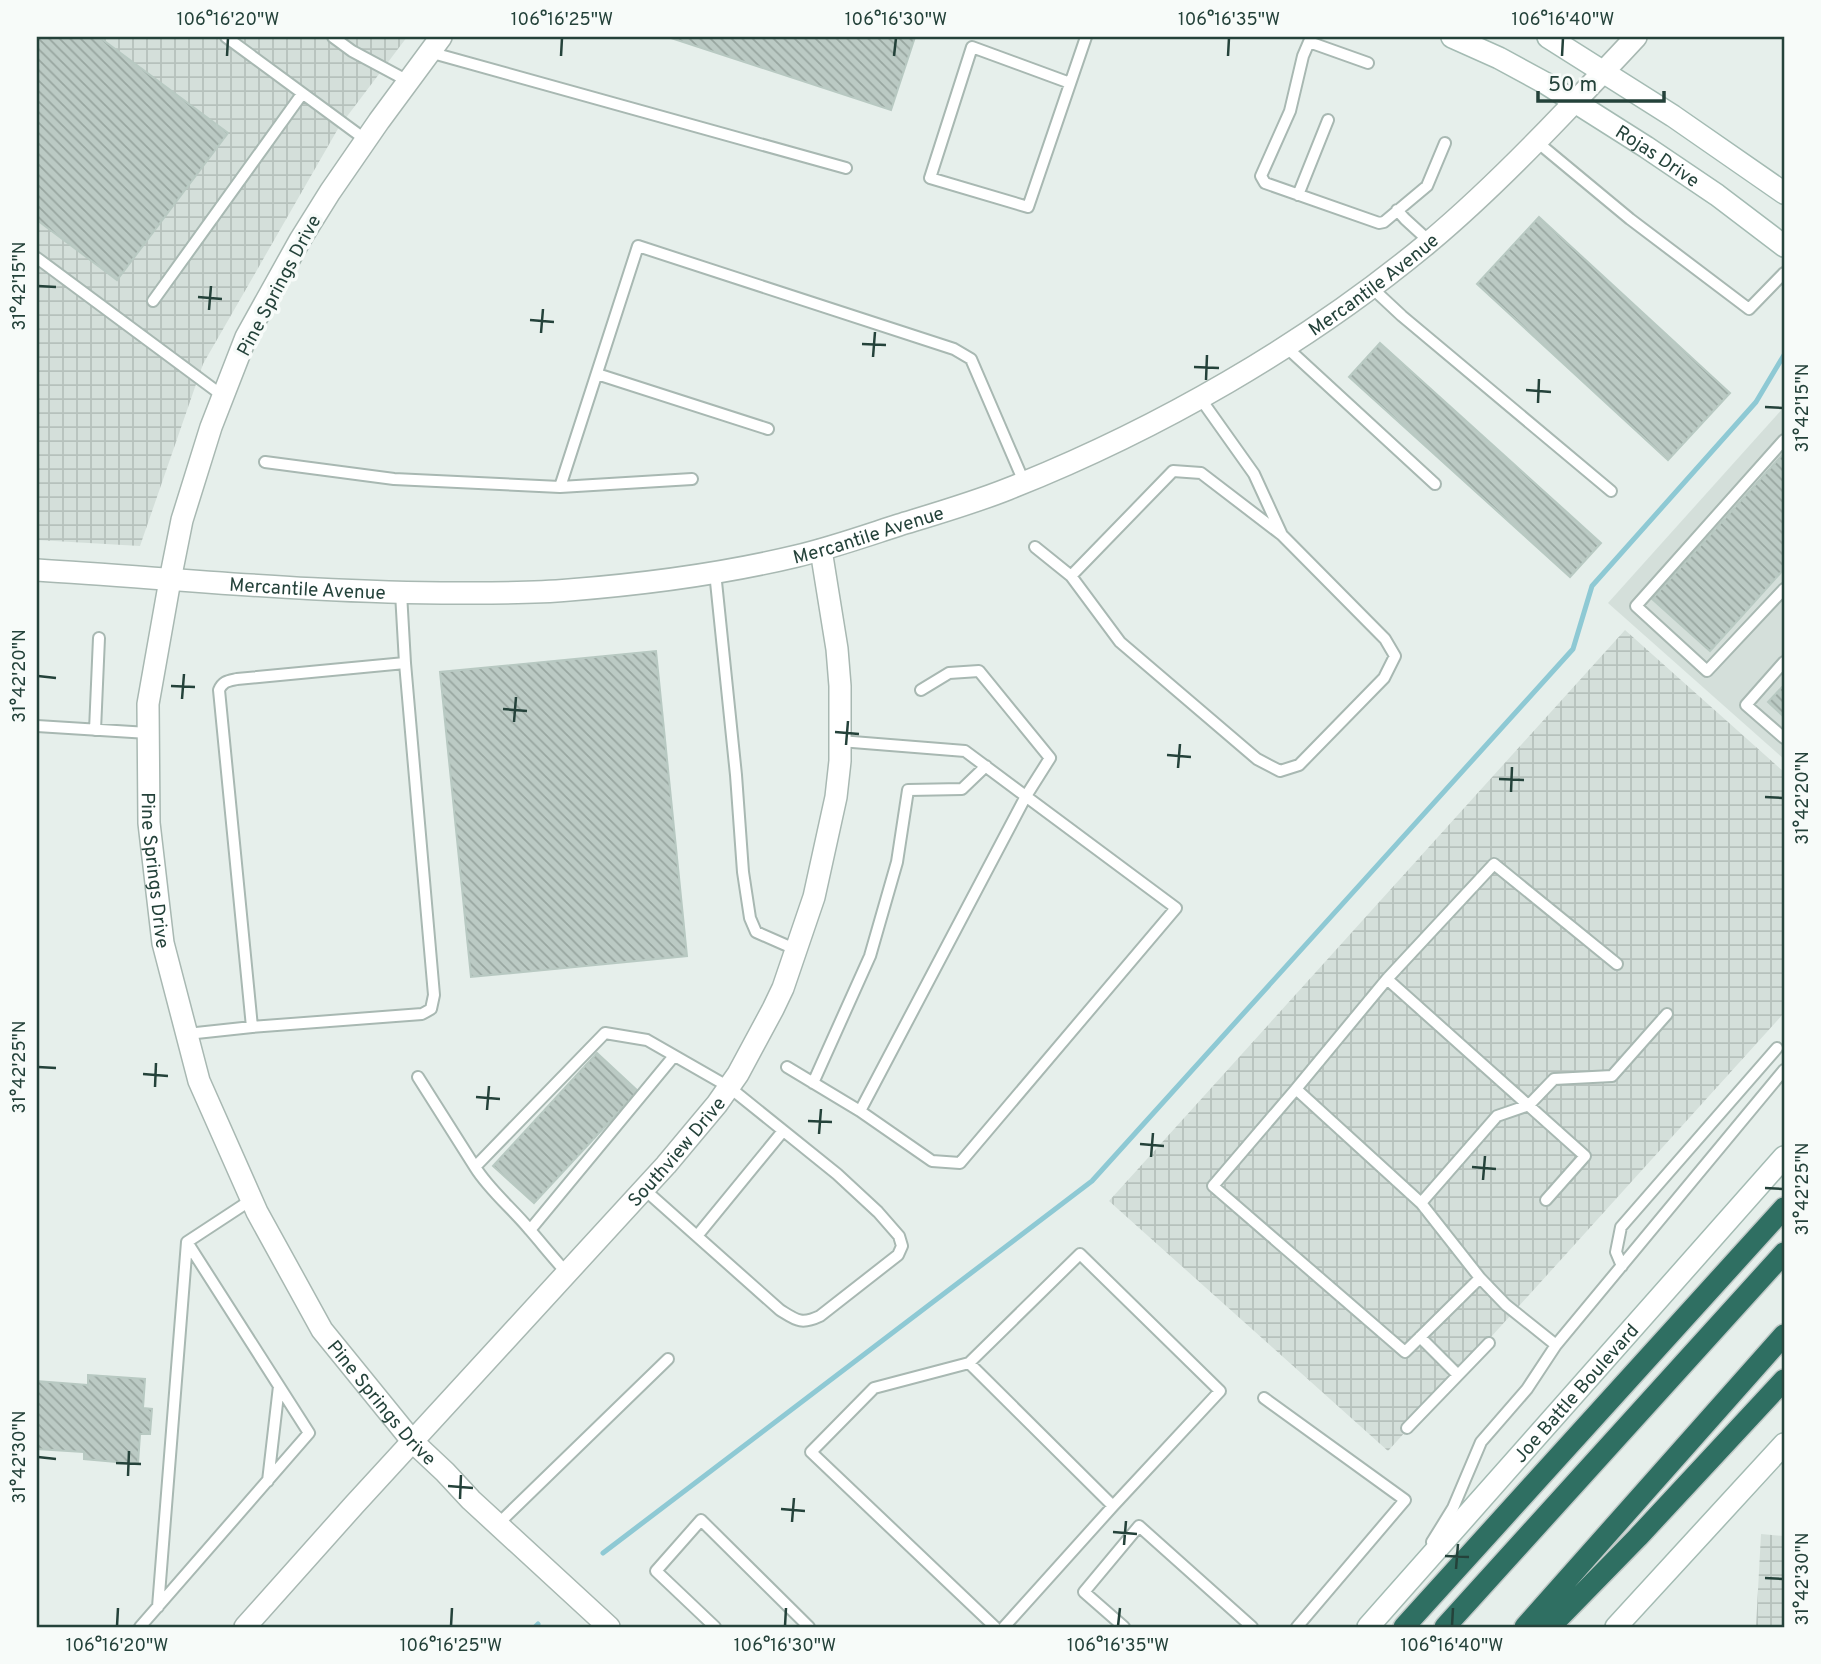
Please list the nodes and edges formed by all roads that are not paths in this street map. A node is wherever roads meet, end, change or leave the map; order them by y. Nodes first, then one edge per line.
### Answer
1 (226, 37) edge
2 (333, 37) edge
3 (1086, 37) edge
4 (1452, 37) edge
5 (1548, 37) edge
6 (1636, 37) edge
7 (1310, 40) edge
8 (971, 42) edge
9 (435, 45) edge
10 (1368, 63) dead end
11 (1604, 73) junction
12 (408, 80) junction
13 (1070, 83) junction
14 (302, 94) junction
15 (1574, 102) junction
16 (1328, 120) dead end
17 (366, 141) junction
18 (1536, 141) junction
19 (1445, 144) dead end
20 (846, 168) dead end
21 (1784, 193) edge
22 (1298, 195) junction
23 (1398, 210) junction
24 (1429, 241) junction
25 (1784, 246) edge
26 (37, 258) edge
27 (1784, 273) edge
28 (1371, 287) junction
29 (153, 301) dead end
30 (1285, 346) junction
31 (597, 374) junction
32 (223, 396) junction
33 (1199, 398) junction
34 (768, 429) dead end
35 (1784, 440) edge
36 (265, 462) dead end
37 (692, 479) dead end
38 (1024, 482) junction
39 (1435, 484) dead end
40 (561, 487) junction
41 (1611, 491) dead end
42 (1282, 535) junction
43 (1035, 547) dead end
44 (821, 550) junction
45 (37, 570) edge
46 (715, 572) junction
47 (1071, 576) junction
48 (170, 580) junction
49 (1784, 589) edge
50 (401, 593) junction
51 (99, 638) dead end
52 (1784, 662) edge
53 (405, 663) junction
54 (921, 690) dead end
55 (37, 726) edge
56 (94, 730) junction
57 (148, 733) junction
58 (1784, 738) edge
59 (840, 741) junction
60 (986, 766) junction
61 (1026, 796) junction
62 (797, 950) junction
63 (1617, 964) dead end
64 (1387, 979) junction
65 (1667, 1014) dead end
66 (252, 1027) junction
67 (187, 1034) junction
68 (1777, 1048) dead end
69 (674, 1056) junction
70 (787, 1067) dead end
71 (1784, 1070) edge
72 (418, 1077) dead end
73 (813, 1083) junction
74 (729, 1087) junction
75 (1296, 1089) junction
76 (1529, 1105) junction
77 (860, 1111) junction
78 (783, 1131) junction
79 (1784, 1157) edge
80 (475, 1167) junction
81 (645, 1190) junction
82 (251, 1200) junction
83 (1546, 1200) dead end
84 (1421, 1203) junction
85 (1784, 1208) edge
86 (530, 1230) junction
87 (696, 1236) junction
88 (187, 1242) junction
89 (1784, 1253) edge
90 (1622, 1266) junction
91 (567, 1273) junction
92 (1479, 1278) junction
93 (1784, 1335) edge
94 (1420, 1337) junction
95 (1489, 1343) dead end
96 (1556, 1345) junction
97 (668, 1359) dead end
98 (969, 1363) junction
99 (1458, 1375) junction
100 (1784, 1380) edge
101 (279, 1386) junction
102 (1264, 1398) dead end
103 (1407, 1428) dead end
104 (414, 1441) junction
105 (1784, 1444) edge
106 (268, 1481) junction
107 (1113, 1506) junction
108 (497, 1525) junction
109 (1406, 1584) junction
110 (158, 1607) junction
111 (1249, 1626) edge
112 (140, 1627) edge
113 (245, 1627) edge
114 (609, 1627) edge
115 (715, 1627) edge
116 (809, 1627) edge
117 (995, 1627) edge
118 (1004, 1627) edge
119 (1124, 1627) edge
120 (1297, 1627) edge
121 (1368, 1627) edge
122 (1404, 1627) edge
123 (1446, 1627) edge
124 (1525, 1627) edge
125 (1550, 1627) edge
126 (1616, 1627) edge

1 - 14 lane
2 - 12 lane
3 - 13 lane
4 - 15 street, Rojas Drive
5 - 11 street
6 - 11 street, Mercantile Avenue
7 - 10 lane
7 - 22 lane
8 - 13 lane
8 - 13 lane
9 - 12 street, Pine Springs Drive
9 - 20 lane
11 - 15 street, Mercantile Avenue
11 - 21 street
12 - 17 street, Pine Springs Drive
14 - 17 lane
14 - 29 lane
15 - 18 street, Mercantile Avenue
15 - 25 street, Rojas Drive
16 - 22 lane
17 - 32 street, Pine Springs Drive
18 - 24 street, Mercantile Avenue
18 - 27 lane
19 - 23 lane
22 - 23 lane
23 - 24 lane
24 - 28 street, Mercantile Avenue
26 - 32 lane
28 - 30 street, Mercantile Avenue
28 - 41 lane
30 - 33 street, Mercantile Avenue
30 - 39 lane
31 - 34 lane
31 - 38 lane
31 - 40 lane
32 - 48 street, Pine Springs Drive
33 - 38 street, Mercantile Avenue
33 - 42 lane
35 - 49 lane
36 - 40 lane
37 - 40 lane
38 - 44 street, Mercantile Avenue
42 - 47 lane
42 - 47 lane
43 - 47 lane
44 - 46 street, Mercantile Avenue
44 - 59 street, Southview Drive
45 - 48 street, Mercantile Avenue
46 - 50 street, Mercantile Avenue
46 - 62 lane
48 - 50 street, Mercantile Avenue
48 - 57 street, Pine Springs Drive
50 - 53 lane
51 - 56 lane
52 - 58 lane
53 - 66 lane
53 - 66 lane
54 - 61 lane
55 - 56 lane
56 - 57 lane
57 - 67 street, Pine Springs Drive
59 - 60 lane
59 - 62 street, Southview Drive
60 - 61 lane
60 - 73 lane
61 - 77 lane
61 - 77 lane
62 - 74 street, Southview Drive
63 - 64 lane
64 - 75 lane
64 - 76 lane
65 - 76 lane
66 - 67 lane
67 - 82 street, Pine Springs Drive
68 - 90 lane
69 - 74 lane
69 - 80 lane
69 - 86 lane
70 - 73 lane
71 - 90 lane
72 - 80 lane
73 - 77 lane
74 - 78 lane
74 - 81 street, Southview Drive
75 - 84 lane
75 - 94 lane
76 - 83 lane
76 - 84 lane
78 - 87 lane
78 - 87 lane
79 - 109 street, Joe Battle Boulevard
80 - 86 lane
81 - 87 lane
81 - 91 street, Southview Drive
82 - 88 lane
82 - 104 street, Pine Springs Drive
84 - 92 lane
85 - 122 highway
86 - 91 lane
88 - 101 lane
88 - 110 lane
89 - 123 highway
90 - 96 lane
91 - 104 street, Southview Drive
92 - 94 lane
92 - 96 lane
93 - 124 highway
94 - 99 lane
95 - 99 lane
96 - 109 lane
97 - 108 lane
98 - 107 lane
98 - 107 lane
98 - 117 lane
99 - 103 lane
100 - 125 highway
101 - 106 lane
101 - 106 lane
102 - 120 lane
104 - 108 street, Pine Springs Drive
104 - 113 street, Southview Drive
105 - 126 street
106 - 110 lane
107 - 118 lane
108 - 114 street, Pine Springs Drive
109 - 121 street, Joe Battle Boulevard
110 - 112 lane
111 - 119 lane
115 - 116 lane

